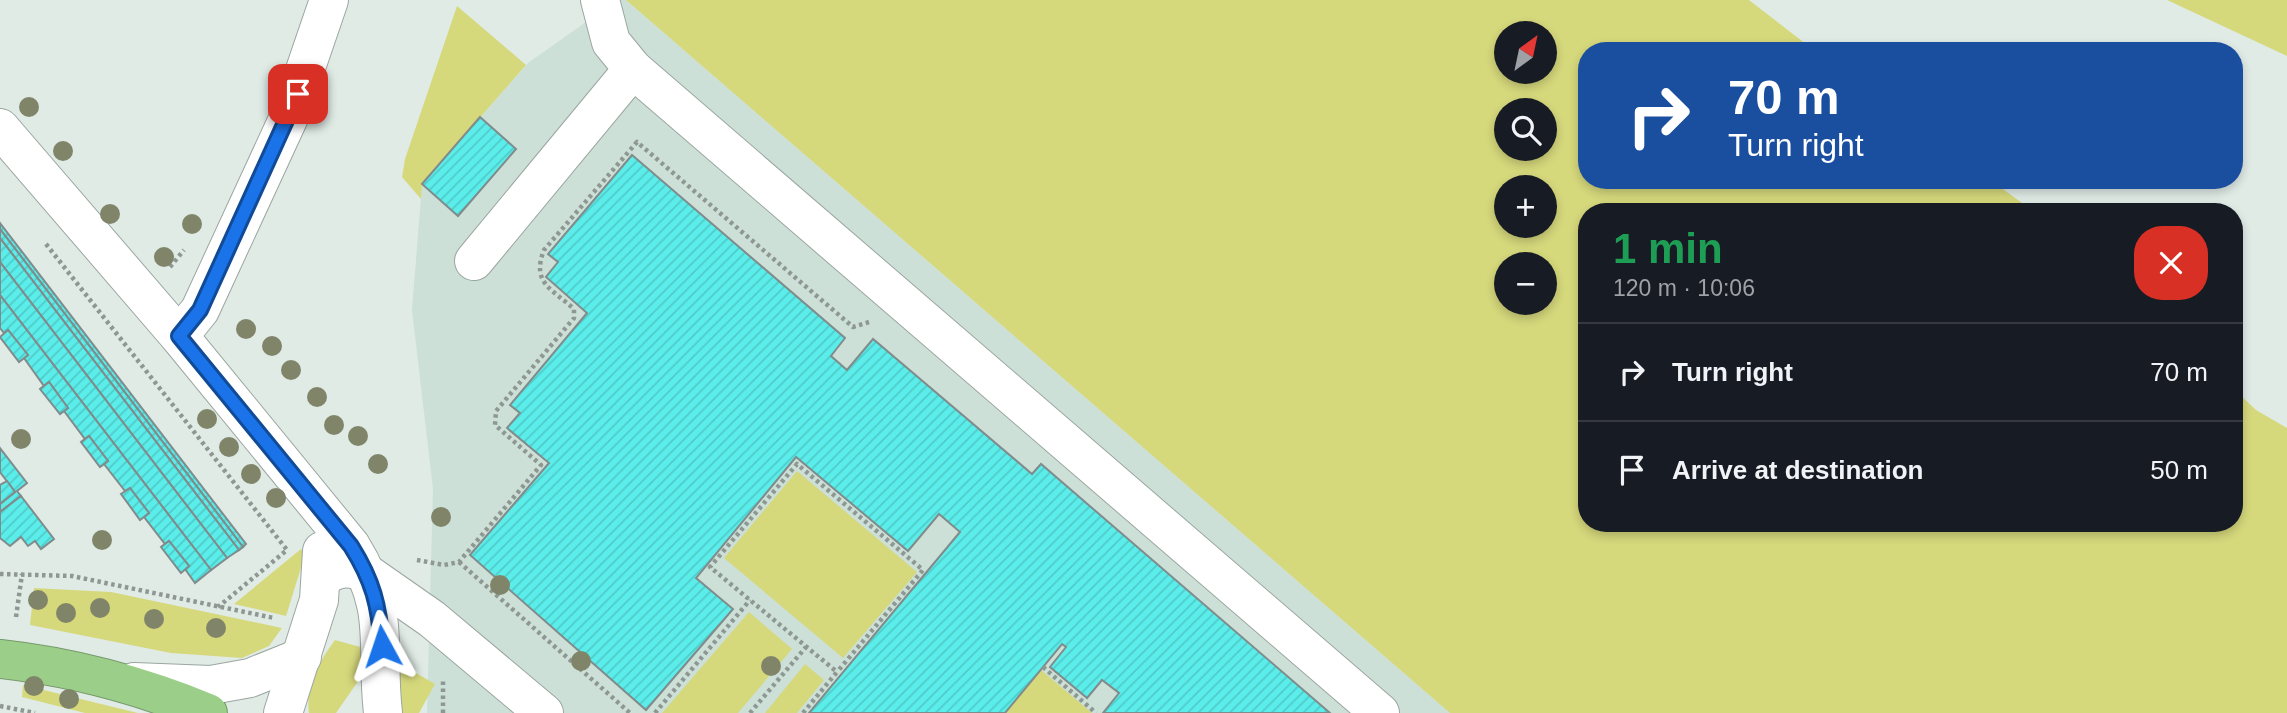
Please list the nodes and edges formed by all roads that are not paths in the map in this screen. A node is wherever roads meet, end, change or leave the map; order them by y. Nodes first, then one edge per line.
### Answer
1 (329, 0) edge
2 (356, 0) edge
3 (600, 0) edge
4 (314, 49) junction
5 (633, 69) junction
6 (0, 128) edge
7 (474, 261) dead end
8 (179, 336) junction
9 (321, 511) junction
10 (369, 575) junction
11 (322, 578) junction
12 (302, 657) junction
13 (0, 659) edge
14 (127, 682) junction
15 (375, 705) edge
16 (208, 713) edge
17 (283, 713) edge
18 (544, 713) edge
19 (1380, 713) edge

1 - 4 street
2 - 4 street
3 - 5 street
4 - 8 street
5 - 7 street
5 - 19 street
6 - 8 street
8 - 9 street
9 - 10 street
9 - 11 street
10 - 11 street
10 - 15 street
10 - 18 street
11 - 12 street
12 - 14 street
12 - 17 street
13 - 14 highway
14 - 16 highway

